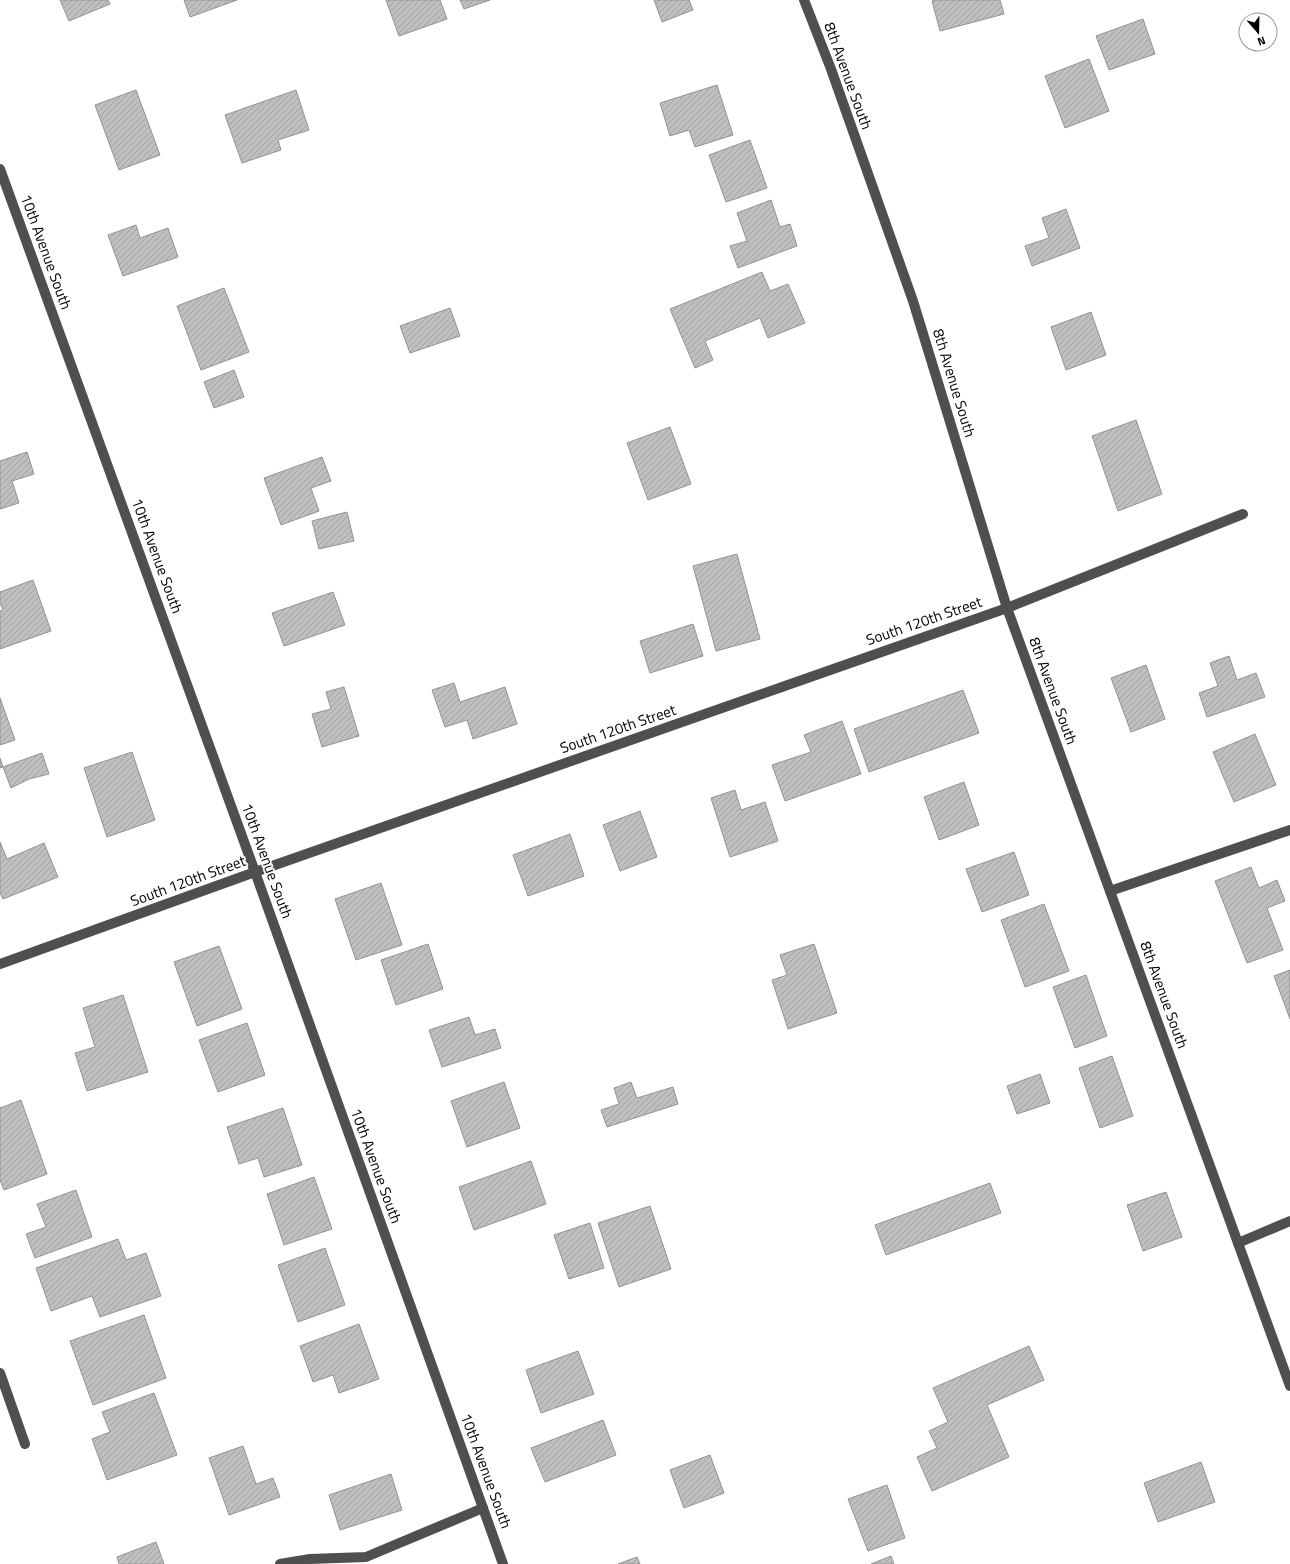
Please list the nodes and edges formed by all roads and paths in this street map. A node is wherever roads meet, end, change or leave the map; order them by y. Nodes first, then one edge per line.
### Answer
1 (804, 0) edge
2 (0, 169) edge
3 (1243, 514) dead end
4 (1007, 608) junction
5 (1290, 830) edge
6 (255, 872) junction
7 (1110, 891) junction
8 (0, 964) edge
9 (1290, 1221) edge
10 (1238, 1243) junction
11 (0, 1373) edge
12 (1290, 1386) edge
13 (25, 1444) dead end
14 (483, 1508) junction
15 (280, 1564) edge
16 (503, 1564) edge

1 - 4 street, 8th Avenue South
2 - 6 street, 10th Avenue South
3 - 4 street, South 120th Street
4 - 6 street, South 120th Street
4 - 7 street, 8th Avenue South
5 - 7 street
6 - 8 street, South 120th Street
6 - 14 street, 10th Avenue South
7 - 10 street, 8th Avenue South
9 - 10 street
10 - 12 street, 8th Avenue South
11 - 13 street
14 - 15 street
14 - 16 street, 10th Avenue South

